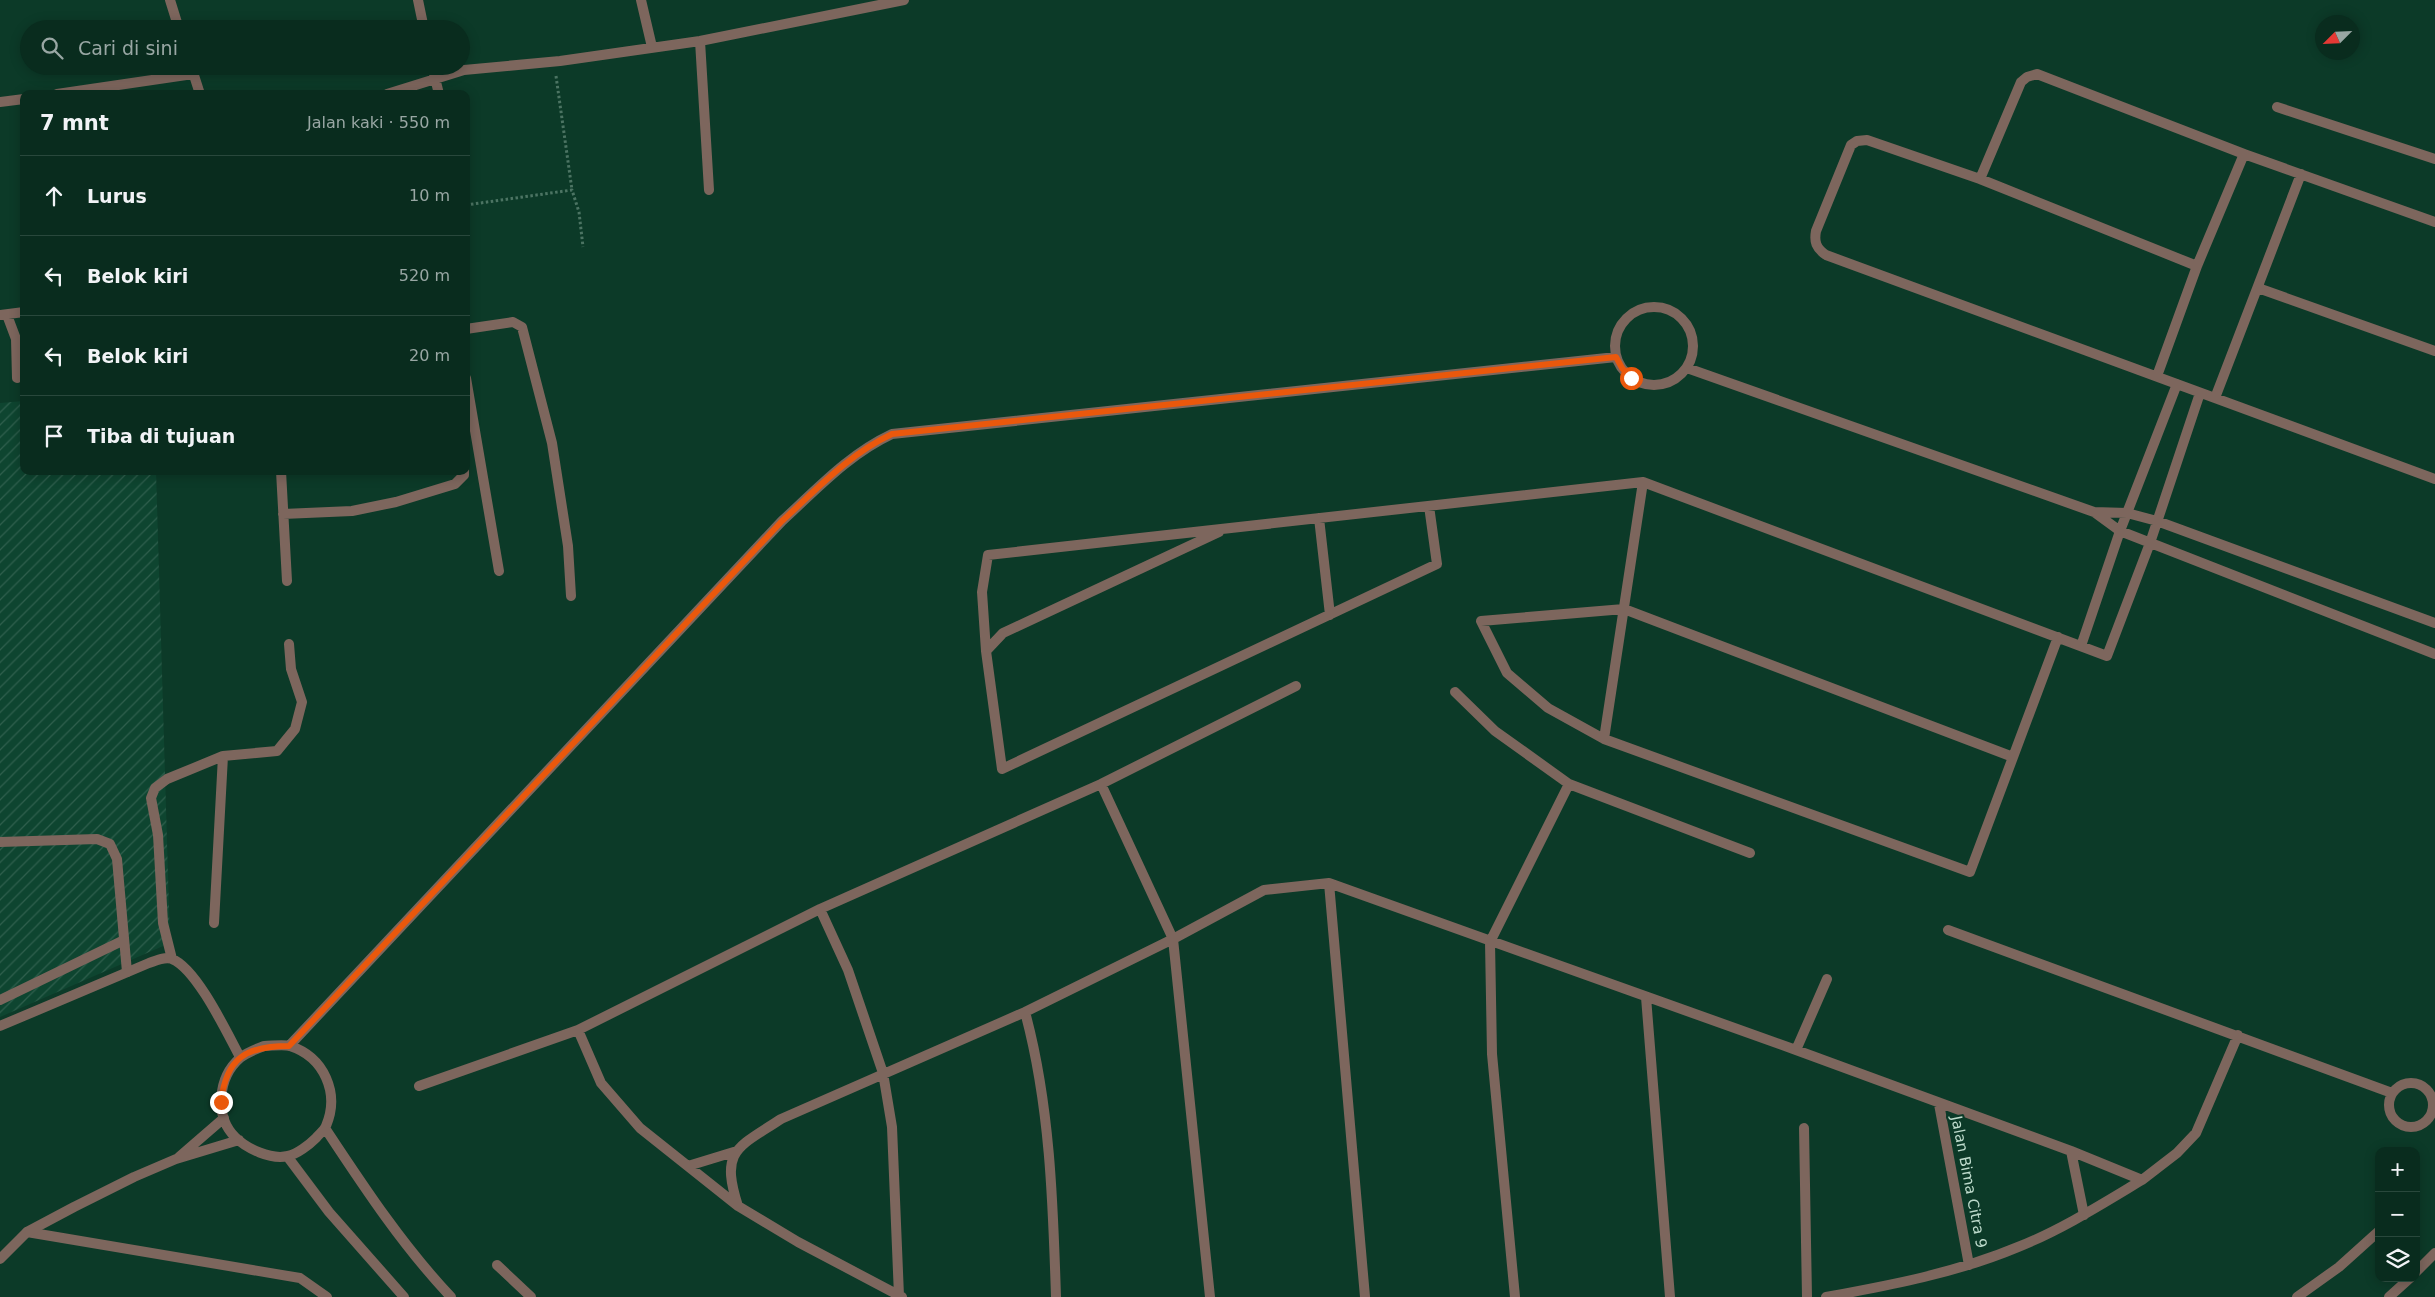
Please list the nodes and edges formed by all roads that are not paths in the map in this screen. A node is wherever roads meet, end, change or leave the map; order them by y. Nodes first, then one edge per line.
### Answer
1 (170, 0) edge
2 (418, 0) edge
3 (641, 0) edge
4 (904, 0) edge
5 (176, 20) edge
6 (422, 20) edge
7 (700, 41) junction
8 (652, 47) junction
9 (470, 69) edge
10 (164, 75) edge
11 (194, 75) edge
12 (433, 75) edge
13 (447, 75) edge
14 (434, 79) junction
15 (80, 90) edge
16 (199, 90) edge
17 (400, 90) edge
18 (438, 90) edge
19 (20, 99) edge
20 (0, 102) edge
21 (2276, 107) dead end
22 (2244, 154) junction
23 (2435, 159) edge
24 (2301, 174) junction
25 (1980, 179) junction
26 (709, 190) dead end
27 (2435, 222) edge
28 (2198, 266) junction
29 (2258, 288) junction
30 (20, 313) edge
31 (3, 315) edge
32 (470, 328) edge
33 (2435, 351) edge
34 (1616, 357) junction
35 (1688, 368) junction
36 (2157, 376) junction
37 (17, 378) dead end
38 (2177, 384) junction
39 (2200, 392) junction
40 (2215, 398) junction
41 (470, 401) edge
42 (281, 475) edge
43 (464, 475) edge
44 (2435, 479) edge
45 (1643, 482) junction
46 (1429, 506) junction
47 (2094, 512) junction
48 (2127, 513) junction
49 (283, 514) junction
50 (1319, 518) junction
51 (2157, 521) junction
52 (1226, 528) junction
53 (2120, 531) junction
54 (2150, 543) junction
55 (499, 571) dead end
56 (287, 581) dead end
57 (571, 596) dead end
58 (1624, 609) junction
59 (1330, 615) junction
60 (2435, 622) edge
61 (2058, 637) junction
62 (288, 644) dead end
63 (2081, 646) junction
64 (986, 651) junction
65 (2435, 654) edge
66 (1296, 686) dead end
67 (1455, 692) dead end
68 (1604, 739) junction
69 (223, 756) junction
70 (2013, 756) junction
71 (1101, 784) junction
72 (1569, 784) junction
73 (0, 842) edge
74 (1750, 853) dead end
75 (1329, 883) junction
76 (820, 909) junction
77 (214, 923) dead end
78 (1948, 930) dead end
79 (1173, 939) junction
80 (122, 942) junction
81 (1490, 942) junction
82 (172, 959) junction
83 (126, 972) junction
84 (1827, 979) dead end
85 (1646, 997) junction
86 (0, 1000) edge
87 (1025, 1012) junction
88 (0, 1026) edge
89 (578, 1030) junction
90 (2238, 1035) junction
91 (289, 1046) junction
92 (1796, 1050) junction
93 (240, 1057) junction
94 (883, 1073) junction
95 (419, 1086) dead end
96 (2392, 1093) junction
97 (1938, 1104) junction
98 (224, 1118) junction
99 (325, 1128) junction
100 (1804, 1128) dead end
101 (239, 1140) junction
102 (737, 1151) junction
103 (2071, 1151) junction
104 (287, 1156) junction
105 (176, 1160) junction
106 (688, 1166) junction
107 (2142, 1180) junction
108 (738, 1206) junction
109 (2084, 1215) junction
110 (27, 1232) junction
111 (2375, 1235) edge
112 (2435, 1253) edge
113 (0, 1259) edge
114 (497, 1265) dead end
115 (1970, 1265) junction
116 (2420, 1268) edge
117 (2406, 1282) edge
118 (901, 1296) edge
119 (327, 1297) edge
120 (404, 1297) edge
121 (451, 1297) edge
122 (531, 1297) edge
123 (1056, 1297) edge
124 (1210, 1297) edge
125 (1366, 1297) edge
126 (1515, 1297) edge
127 (1670, 1297) edge
128 (1807, 1297) edge
129 (1826, 1297) edge
130 (2297, 1297) edge
131 (2389, 1297) edge

1 - 5 street
2 - 6 street
3 - 8 street
4 - 7 street
7 - 8 street
7 - 26 street
8 - 9 street
10 - 15 street
11 - 16 street
12 - 14 street
13 - 14 street
14 - 17 street
14 - 18 street
19 - 20 street
21 - 23 street
22 - 24 street
22 - 25 street
22 - 28 street
24 - 27 street
24 - 29 street
25 - 28 street
25 - 36 street
28 - 36 street
29 - 33 street
29 - 40 street
30 - 31 street
31 - 37 street
32 - 57 street
34 - 35 street
34 - 35 street
34 - 91 street
35 - 47 street
36 - 38 street
38 - 39 street
38 - 48 street
39 - 40 street
39 - 51 street
40 - 44 street
41 - 55 street
42 - 49 street
43 - 49 street
45 - 46 street
45 - 58 street
45 - 61 street
46 - 50 street
46 - 59 street
47 - 48 street
47 - 53 street
48 - 51 street
48 - 53 street
49 - 56 street
50 - 52 street
50 - 59 street
51 - 54 street
51 - 60 street
52 - 64 street
52 - 64 street
53 - 54 street
53 - 63 street
54 - 63 street
54 - 65 street
58 - 68 street
58 - 68 street
58 - 70 street
59 - 64 street
61 - 63 street
61 - 70 street
62 - 69 street
66 - 71 street
67 - 72 street
68 - 70 street
69 - 77 street
69 - 82 street
71 - 76 street
71 - 79 street
72 - 74 street
72 - 81 street
73 - 80 street
75 - 79 street
75 - 81 street
75 - 125 street
76 - 89 street
76 - 94 street
78 - 90 street
79 - 87 street
79 - 124 street
80 - 83 street
80 - 86 street
81 - 85 street
81 - 126 street
82 - 83 street
82 - 93 street
83 - 88 street
84 - 92 street
85 - 92 street
85 - 127 street
87 - 94 street
87 - 123 street
89 - 95 street
89 - 106 street
90 - 96 street
90 - 107 street
91 - 93 street
91 - 99 street
92 - 97 street
93 - 98 street
94 - 102 street
94 - 118 street
96 - 96 street
97 - 103 street
97 - 115 street, Jalan Bima Citra 9
98 - 101 street
98 - 105 street
99 - 104 street
99 - 121 street
100 - 128 street
101 - 104 street
101 - 105 street
102 - 106 street
102 - 108 street
103 - 107 street
103 - 109 street
104 - 120 street
105 - 110 street
106 - 108 street
107 - 109 street
108 - 118 street
109 - 115 street
110 - 113 street
110 - 119 street
111 - 130 street
112 - 116 street
114 - 122 street
115 - 129 street
117 - 131 street

